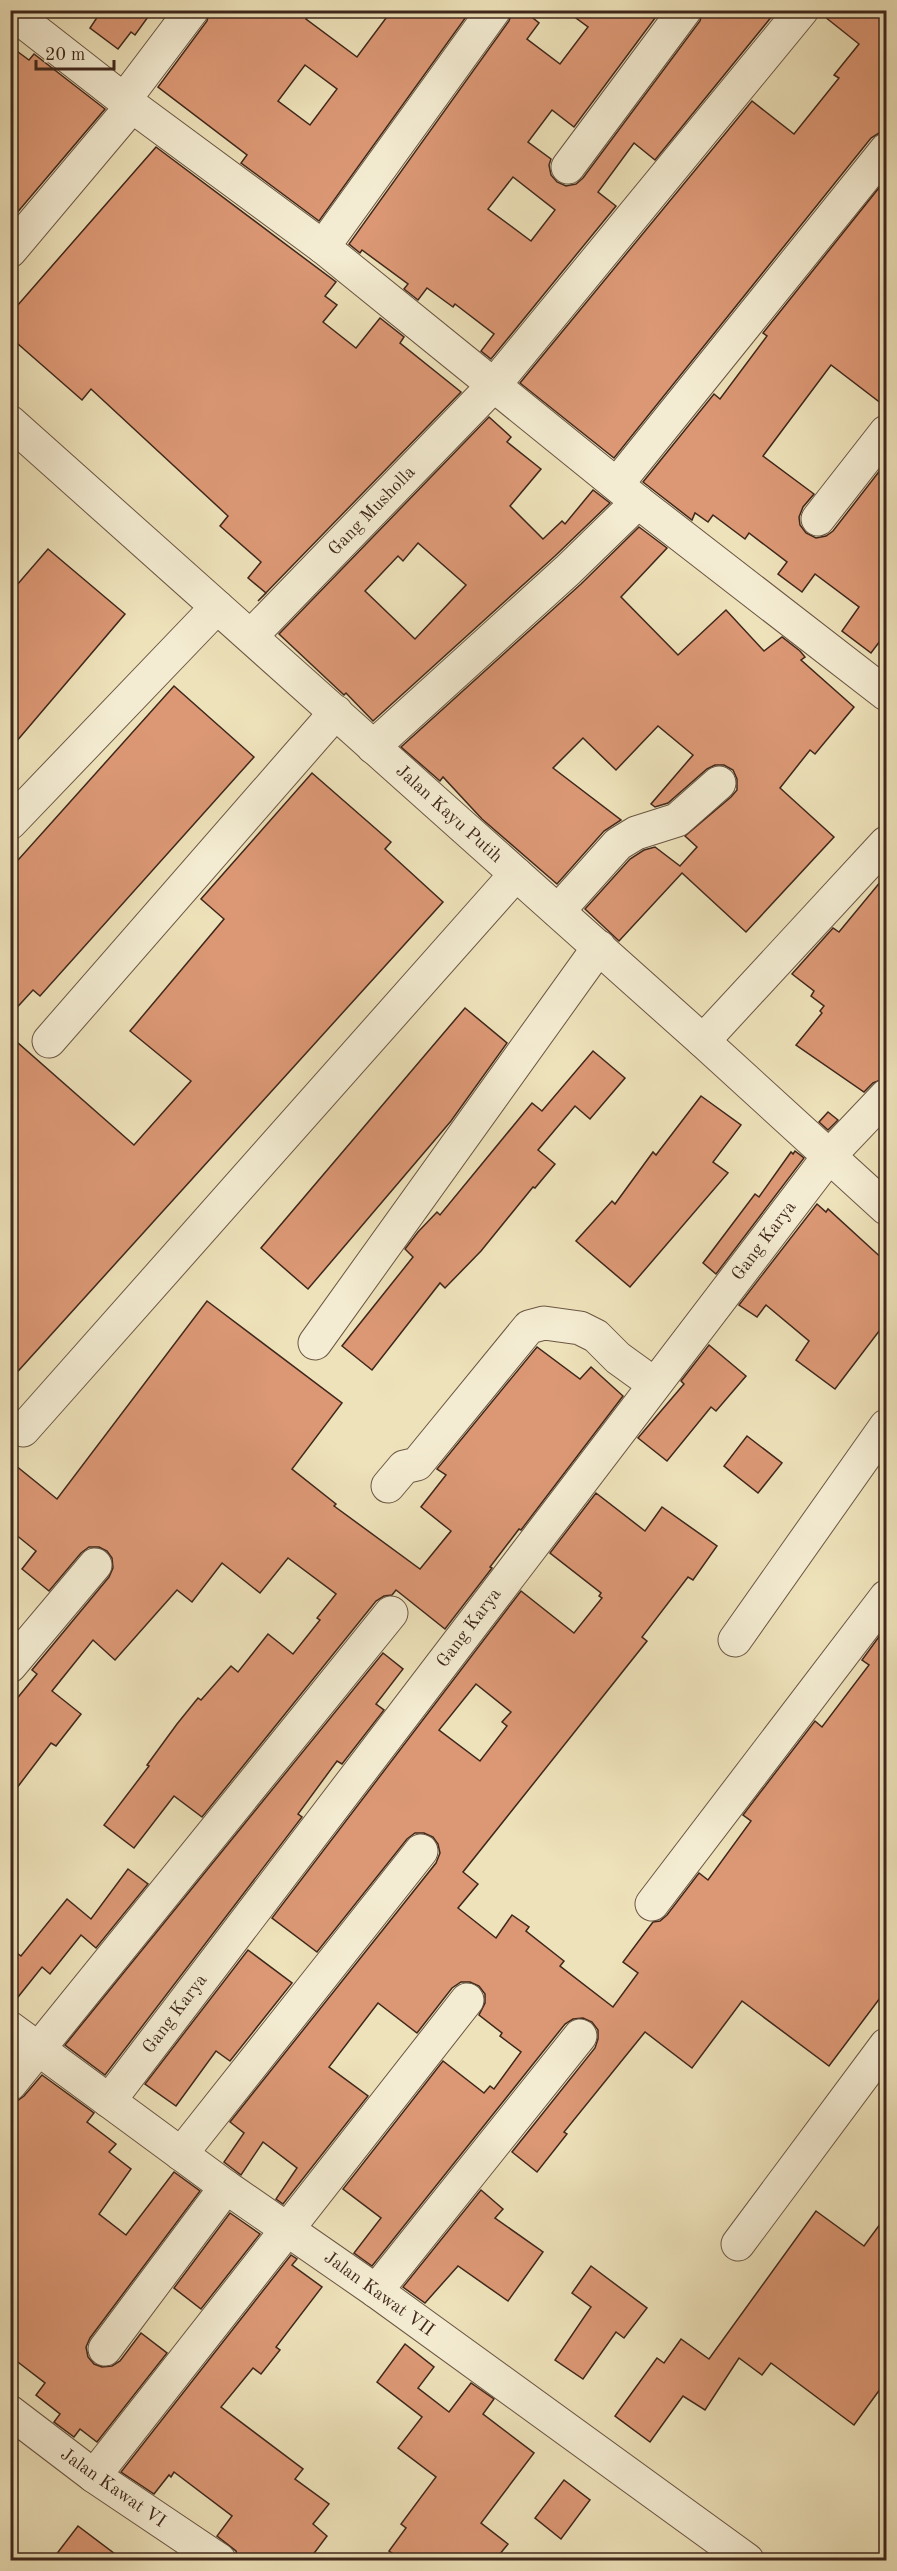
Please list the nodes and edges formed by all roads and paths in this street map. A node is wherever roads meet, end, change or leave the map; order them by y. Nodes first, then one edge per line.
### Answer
1 (192, 10) edge
2 (494, 10) edge
3 (686, 10) edge
4 (802, 10) edge
5 (10, 11) edge
6 (128, 103) junction
7 (886, 150) edge
8 (568, 167) dead end
9 (323, 247) junction
10 (10, 251) edge
11 (494, 385) junction
12 (10, 422) edge
13 (886, 432) edge
14 (628, 493) junction
15 (818, 519) dead end
16 (217, 607) junction
17 (251, 636) junction
18 (886, 694) edge
19 (336, 712) junction
20 (373, 747) junction
21 (719, 783) dead end
22 (10, 823) edge
23 (886, 843) edge
24 (516, 874) junction
25 (558, 911) junction
26 (599, 947) junction
27 (49, 1041) dead end
28 (703, 1041) junction
29 (886, 1096) edge
30 (830, 1155) junction
31 (886, 1208) edge
32 (315, 1343) dead end
33 (654, 1384) junction
34 (886, 1426) edge
35 (23, 1430) dead end
36 (388, 1486) dead end
37 (95, 1564) dead end
38 (886, 1597) edge
39 (391, 1613) dead end
40 (735, 1640) dead end
41 (10, 1665) edge
42 (421, 1851) dead end
43 (652, 1904) dead end
44 (467, 2000) dead end
45 (10, 2028) edge
46 (580, 2036) dead end
47 (886, 2045) edge
48 (39, 2048) junction
49 (10, 2084) edge
50 (109, 2101) junction
51 (181, 2154) junction
52 (226, 2187) junction
53 (288, 2230) junction
54 (738, 2244) dead end
55 (376, 2292) junction
56 (105, 2349) dead end
57 (10, 2412) edge
58 (94, 2476) junction
59 (219, 2560) edge
60 (747, 2560) edge

1 - 6 street
2 - 9 street
3 - 8 street
4 - 11 street, Gang Musholla
5 - 6 street
6 - 9 street
6 - 10 street
7 - 14 street
9 - 11 street
11 - 14 street
11 - 17 street, Gang Musholla
12 - 16 street, Jalan Kayu Putih
13 - 15 street
14 - 18 street
14 - 20 street
16 - 17 street, Jalan Kayu Putih
16 - 22 street
17 - 19 street, Jalan Kayu Putih
19 - 20 street, Jalan Kayu Putih
19 - 27 street
20 - 24 street, Jalan Kayu Putih
21 - 25 street
23 - 28 street
24 - 25 street, Jalan Kayu Putih
24 - 35 street
25 - 26 street, Jalan Kayu Putih
26 - 28 street, Jalan Kayu Putih
26 - 32 street
28 - 30 street, Jalan Kayu Putih
29 - 30 street, Gang Karya
30 - 31 street, Jalan Kayu Putih
30 - 33 street, Gang Karya
33 - 36 street
33 - 50 street, Gang Karya
34 - 40 street
37 - 41 street
38 - 43 street
39 - 48 street
42 - 51 street
44 - 53 street
45 - 48 street, Jalan Kawat VII
46 - 55 street
47 - 54 street
48 - 49 street
48 - 50 street, Jalan Kawat VII
50 - 51 street, Jalan Kawat VII
51 - 52 street, Jalan Kawat VII
52 - 53 street, Jalan Kawat VII
52 - 56 street
53 - 55 street, Jalan Kawat VII
53 - 58 street
55 - 60 street, Jalan Kawat VII
57 - 58 street, Jalan Kawat VI
58 - 59 street, Jalan Kawat VI

